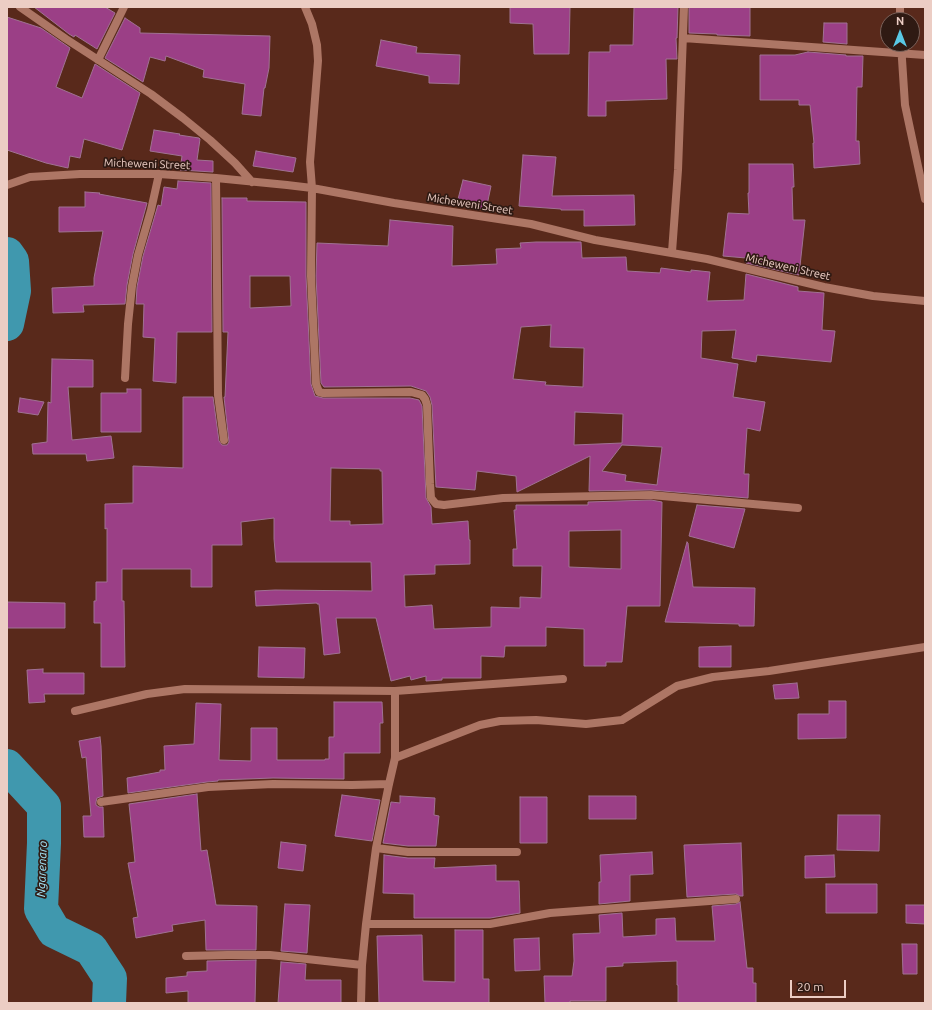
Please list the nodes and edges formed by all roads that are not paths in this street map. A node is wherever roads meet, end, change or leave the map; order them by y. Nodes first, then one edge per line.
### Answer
1 (20, 7) edge
2 (124, 7) edge
3 (305, 7) edge
4 (684, 7) edge
5 (683, 38) junction
6 (901, 54) junction
7 (925, 55) edge
8 (98, 60) junction
9 (159, 174) junction
10 (216, 178) junction
11 (252, 182) junction
12 (7, 186) edge
13 (312, 188) junction
14 (925, 199) edge
15 (672, 252) junction
16 (925, 301) edge
17 (125, 378) dead end
18 (224, 440) dead end
19 (798, 508) dead end
20 (925, 647) edge
21 (563, 680) dead end
22 (395, 691) junction
23 (74, 711) dead end
24 (395, 758) junction
25 (388, 784) junction
26 (101, 802) dead end
27 (376, 848) junction
28 (517, 852) dead end
29 (736, 899) dead end
30 (366, 924) junction
31 (186, 956) dead end
32 (362, 965) junction
33 (361, 1003) edge

1 - 8 street
2 - 8 street
3 - 13 street
4 - 5 street
5 - 6 street
5 - 15 street
6 - 7 street
6 - 14 street
8 - 11 street
9 - 10 street, Micheweni Street
9 - 12 street, Micheweni Street
9 - 17 street
10 - 11 street, Micheweni Street
10 - 18 street
11 - 13 street, Micheweni Street
13 - 15 street, Micheweni Street
13 - 19 street
15 - 16 street, Micheweni Street
20 - 24 street
21 - 22 street
22 - 23 street
22 - 24 street
24 - 25 street
25 - 26 street
25 - 27 street
27 - 28 street
27 - 30 street
29 - 30 street
30 - 32 street
31 - 32 street
32 - 33 street

